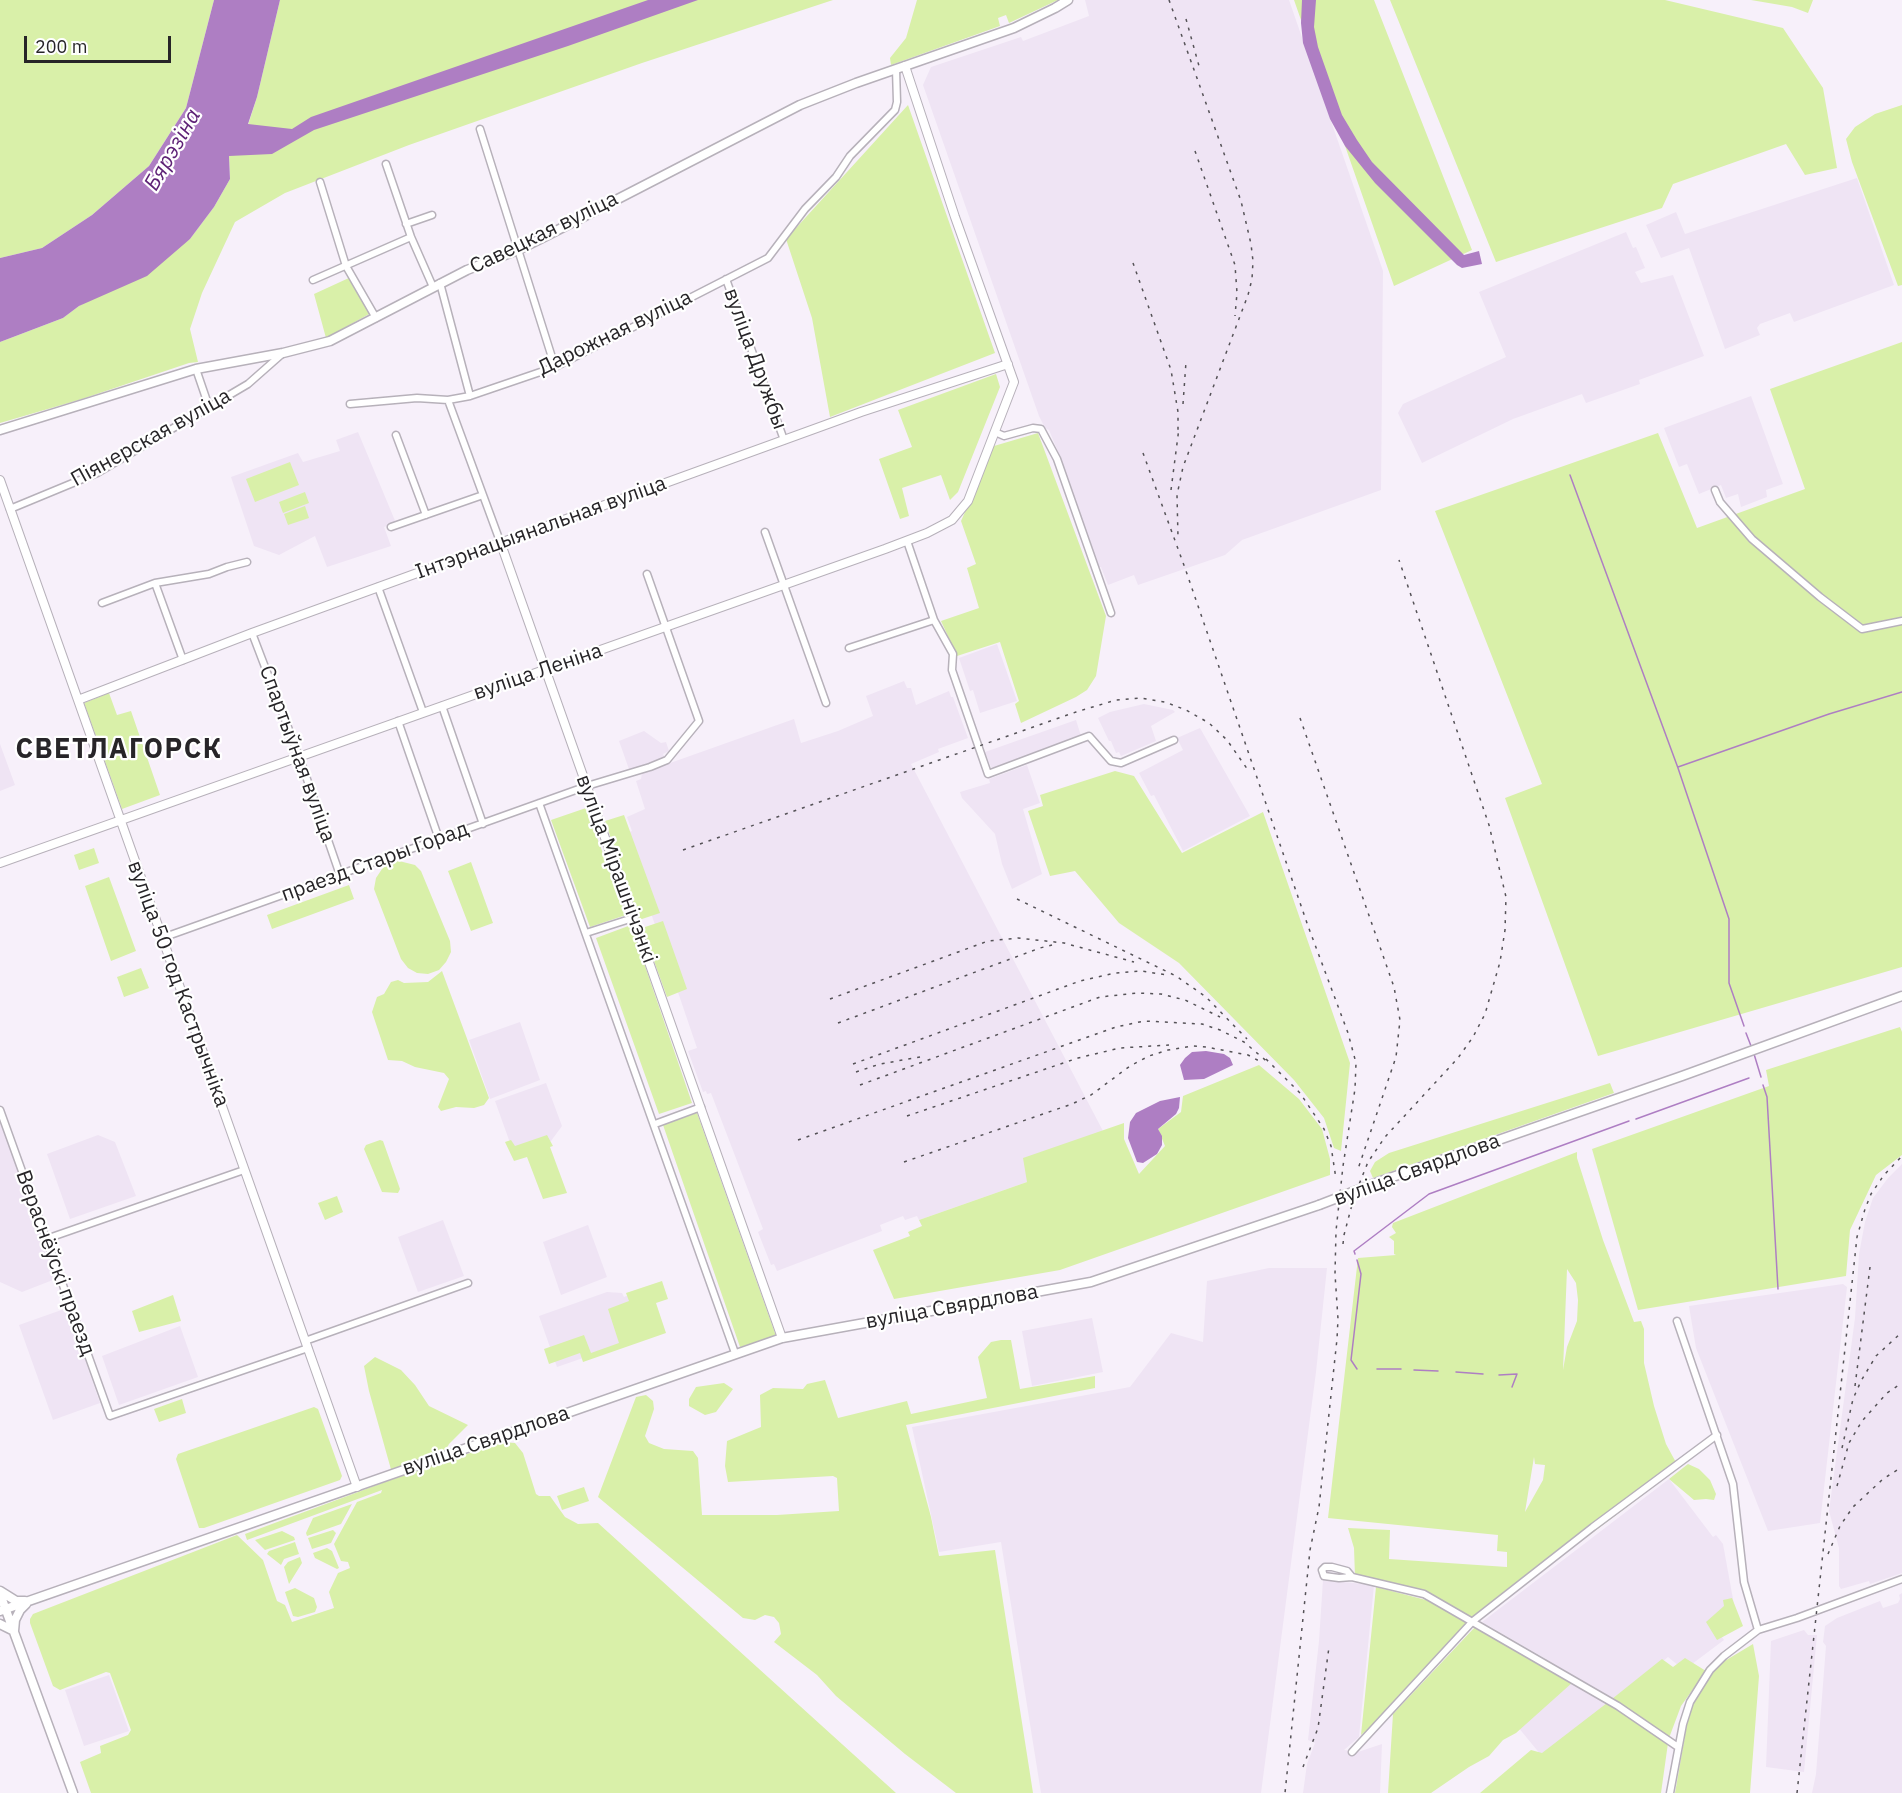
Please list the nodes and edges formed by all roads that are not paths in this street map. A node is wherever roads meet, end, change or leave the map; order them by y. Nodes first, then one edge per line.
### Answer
1 (1068, 0) edge
2 (901, 68) junction
3 (480, 129) dead end
4 (386, 164) dead end
5 (320, 182) dead end
6 (432, 215) dead end
7 (406, 224) junction
8 (411, 237) junction
9 (518, 250) junction
10 (346, 266) junction
11 (726, 279) junction
12 (312, 280) dead end
13 (436, 285) junction
14 (376, 318) junction
15 (283, 353) junction
16 (1008, 364) junction
17 (555, 367) junction
18 (196, 369) junction
19 (470, 396) junction
20 (448, 400) junction
21 (350, 404) dead end
22 (209, 407) junction
23 (3, 430) edge
24 (995, 432) junction
25 (396, 435) dead end
26 (784, 440) junction
27 (0, 480) edge
28 (1715, 490) dead end
29 (483, 495) junction
30 (10, 509) junction
31 (426, 515) junction
32 (391, 527) dead end
33 (765, 532) dead end
34 (907, 541) junction
35 (501, 543) junction
36 (247, 562) dead end
37 (647, 574) dead end
38 (155, 583) junction
39 (784, 585) junction
40 (378, 587) junction
41 (102, 603) dead end
42 (1112, 613) dead end
43 (934, 620) junction
44 (1902, 621) edge
45 (666, 627) junction
46 (252, 633) junction
47 (849, 648) dead end
48 (183, 660) junction
49 (545, 670) junction
50 (78, 700) junction
51 (826, 703) dead end
52 (442, 706) junction
53 (423, 712) junction
54 (398, 721) junction
55 (1174, 740) dead end
56 (299, 756) junction
57 (587, 786) junction
58 (539, 803) junction
59 (121, 821) junction
60 (483, 824) junction
61 (439, 839) junction
62 (0, 863) edge
63 (340, 875) junction
64 (633, 918) junction
65 (586, 933) junction
66 (162, 938) junction
67 (1902, 996) edge
68 (700, 1107) junction
69 (0, 1110) edge
70 (655, 1124) junction
71 (244, 1170) junction
72 (46, 1239) junction
73 (468, 1283) dead end
74 (1677, 1321) dead end
75 (782, 1338) junction
76 (306, 1345) junction
77 (735, 1353) junction
78 (1718, 1435) junction
79 (357, 1487) junction
80 (1352, 1577) dead end
81 (1902, 1579) edge
82 (0, 1593) edge
83 (28, 1602) junction
84 (3, 1610) edge
85 (1473, 1621) junction
86 (0, 1624) edge
87 (1758, 1630) junction
88 (14, 1631) junction
89 (1678, 1747) junction
90 (1352, 1752) dead end
91 (73, 1793) edge
92 (1670, 1793) edge

1 - 2 main road, Савецкая вуліца
2 - 9 main road, Савецкая вуліца
2 - 11 street, Дарожная вуліца
2 - 16 street, вуліца Леніна
3 - 9 street
4 - 7 street
5 - 10 street
6 - 7 street
7 - 8 street
8 - 10 street
8 - 13 street
9 - 13 main road, Савецкая вуліца
9 - 17 street
10 - 12 street
10 - 14 street
11 - 17 street, Дарожная вуліца
11 - 26 street, вуліца Дружбы
13 - 14 main road, Савецкая вуліца
13 - 19 street
14 - 15 main road, Савецкая вуліца
15 - 18 main road, Савецкая вуліца
15 - 22 street, Піянерская вуліца
16 - 24 street, вуліца Леніна
16 - 26 street, Інтэрнацыянальная вуліца
17 - 19 street, Дарожная вуліца
18 - 22 street
18 - 23 main road, Савецкая вуліца
19 - 20 street, Дарожная вуліца
20 - 21 street, Дарожная вуліца
20 - 29 street, вуліца Мірашнічэнкі
22 - 30 street, Піянерская вуліца
24 - 34 street, вуліца Леніна
24 - 42 street
25 - 31 street
26 - 35 street, Інтэрнацыянальная вуліца
27 - 30 street, вуліца 50 год Кастрычніка
28 - 44 street
29 - 31 street
29 - 35 street, вуліца Мірашнічэнкі
30 - 50 street, вуліца 50 год Кастрычніка
31 - 32 street
33 - 39 street
34 - 39 street, вуліца Леніна
34 - 43 street
35 - 40 street, Інтэрнацыянальная вуліца
35 - 49 street, вуліца Мірашнічэнкі
36 - 38 street
37 - 45 street
38 - 41 street
38 - 48 street
39 - 45 street, вуліца Леніна
39 - 51 street
40 - 46 street, Інтэрнацыянальная вуліца
40 - 53 street
43 - 47 street
43 - 55 street
45 - 49 street, вуліца Леніна
45 - 57 street, праезд Стары Горад
46 - 48 street, Інтэрнацыянальная вуліца
46 - 56 street, Спартыўная вуліца
48 - 50 street, Інтэрнацыянальная вуліца
49 - 52 street, вуліца Леніна
49 - 57 street, вуліца Мірашнічэнкі
50 - 59 street, вуліца 50 год Кастрычніка
52 - 53 street, вуліца Леніна
52 - 60 street
53 - 54 street, вуліца Леніна
54 - 56 street, вуліца Леніна
54 - 61 street
56 - 59 street, вуліца Леніна
56 - 63 street, Спартыўная вуліца
57 - 58 street, праезд Стары Горад
57 - 64 street, вуліца Мірашнічэнкі
58 - 60 street, праезд Стары Горад
58 - 65 street
59 - 62 street, вуліца Леніна
59 - 66 street, вуліца 50 год Кастрычніка
60 - 61 street, праезд Стары Горад
61 - 63 street, праезд Стары Горад
63 - 66 street, праезд Стары Горад
64 - 65 street
64 - 68 street, вуліца Мірашнічэнкі
65 - 70 street
66 - 71 street, вуліца 50 год Кастрычніка
67 - 75 main road, вуліца Свярдлова, bridge
68 - 70 street
68 - 75 street, вуліца Мірашнічэнкі
69 - 72 street, Вераснёўскі праезд
70 - 77 street
71 - 72 street
71 - 76 street, вуліца 50 год Кастрычніка
72 - 76 street, Вераснёўскі праезд
73 - 76 street
74 - 78 street
75 - 77 main road, вуліца Свярдлова
76 - 79 street, вуліца 50 год Кастрычніка
77 - 79 main road, вуліца Свярдлова
78 - 85 street
78 - 87 street
79 - 83 main road, вуліца Свярдлова
80 - 85 street
81 - 87 street
82 - 83 main road
82 - 84 main road
83 - 84 main road, вуліца Свярдлова
83 - 88 main road
84 - 88 main road
85 - 89 street
85 - 90 street
86 - 88 main road
87 - 89 street
88 - 91 main road
89 - 92 street

